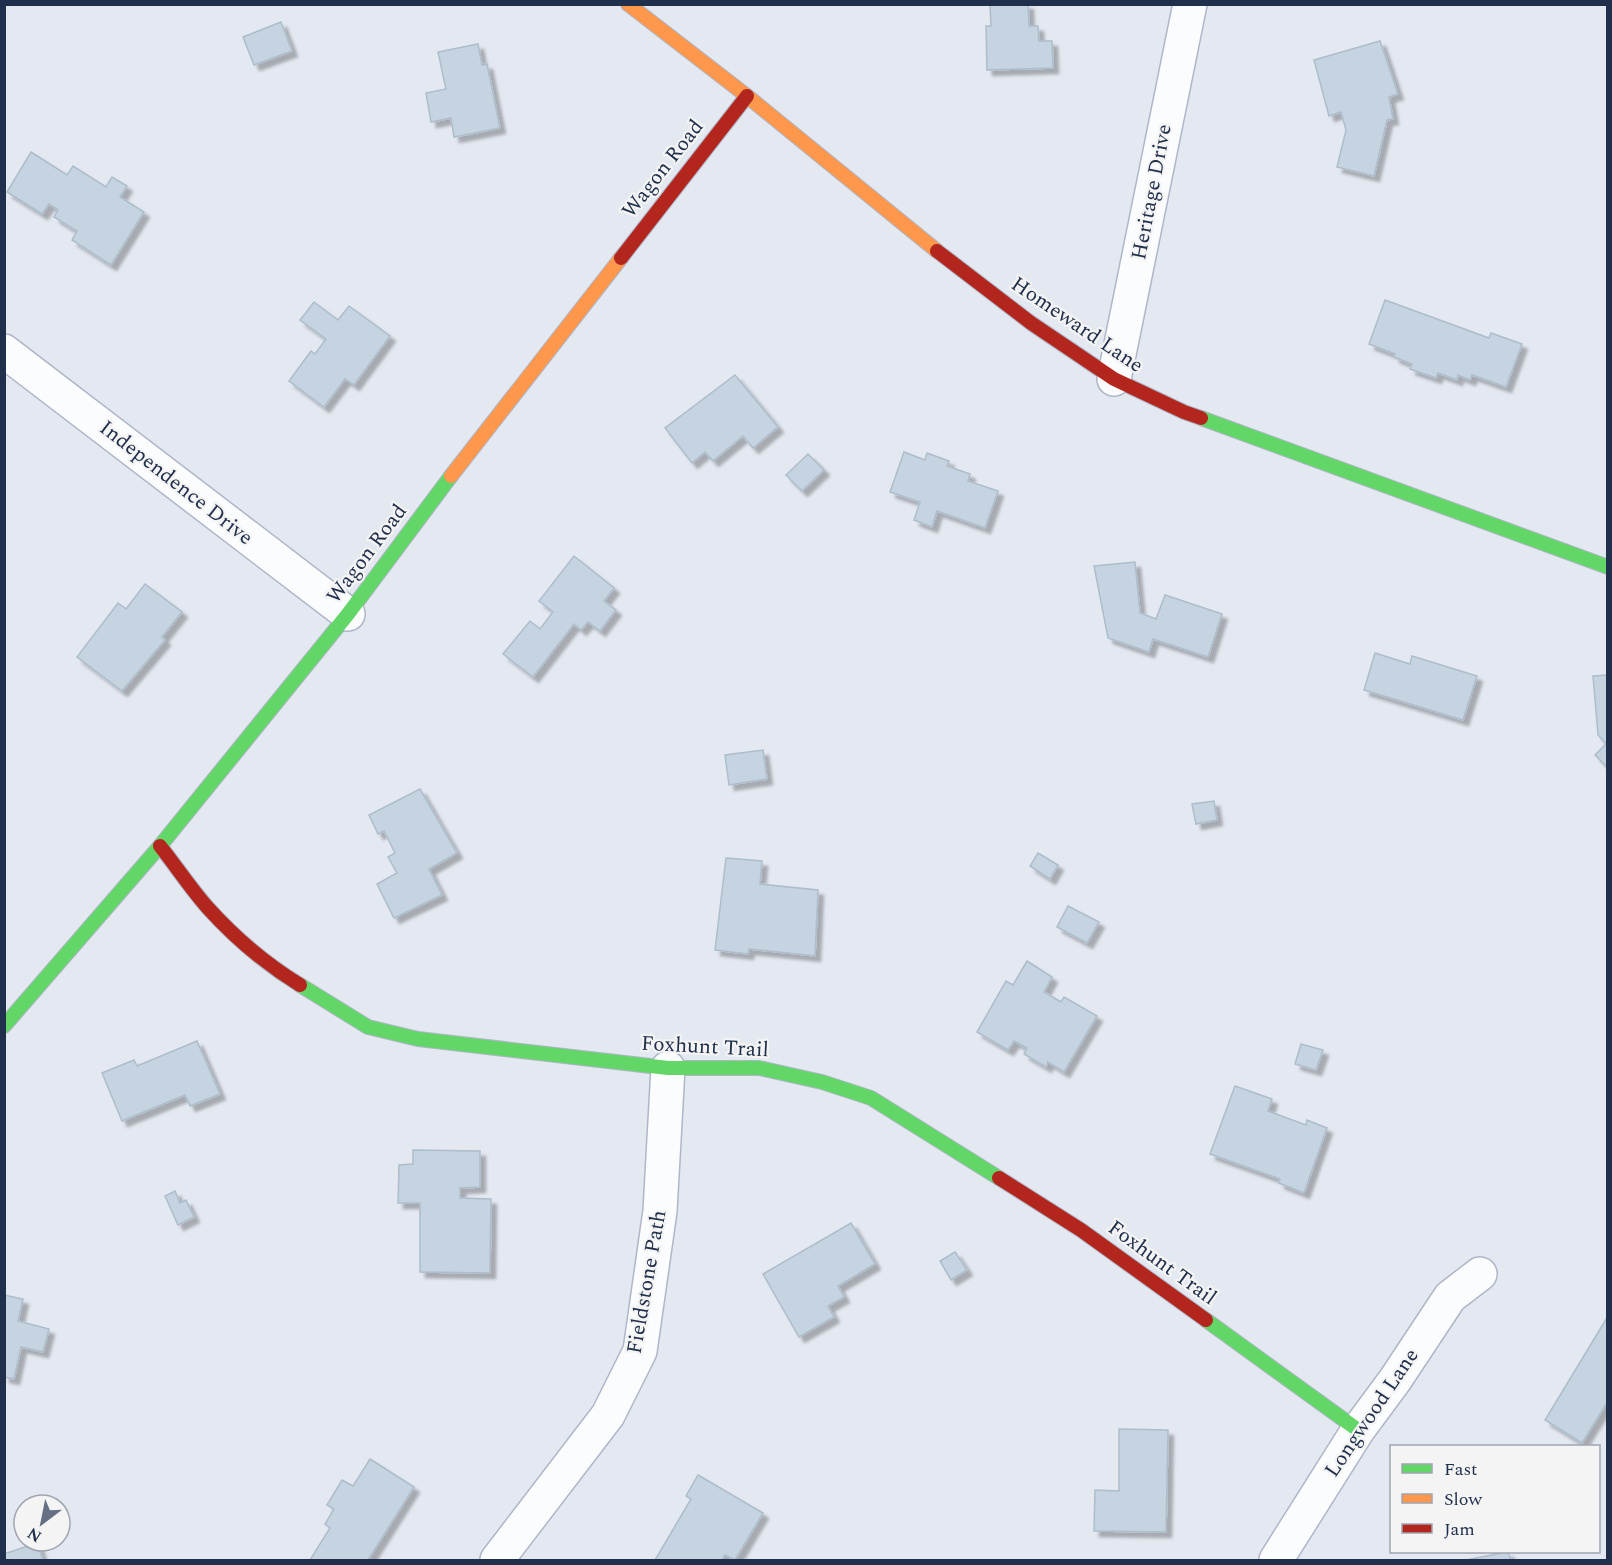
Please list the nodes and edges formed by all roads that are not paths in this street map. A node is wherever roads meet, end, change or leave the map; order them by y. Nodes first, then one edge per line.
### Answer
1 (628, 4) edge
2 (1190, 4) edge
3 (747, 96) junction
4 (4, 351) edge
5 (1114, 379) junction
6 (1608, 567) edge
7 (348, 614) junction
8 (160, 846) junction
9 (4, 1026) edge
10 (668, 1068) junction
11 (1480, 1274) dead end
12 (1358, 1430) junction
13 (497, 1560) edge
14 (1276, 1560) edge

1 - 3 street, Homeward Lane
2 - 5 street, Heritage Drive
3 - 5 street, Homeward Lane
3 - 7 street, Wagon Road
4 - 7 street, Independence Drive
5 - 6 street, Homeward Lane
7 - 8 street, Wagon Road
8 - 9 street, Wagon Road
8 - 10 street, Foxhunt Trail
10 - 12 street, Foxhunt Trail
10 - 13 street, Fieldstone Path
11 - 12 street, Longwood Lane
12 - 14 street, Longwood Lane

